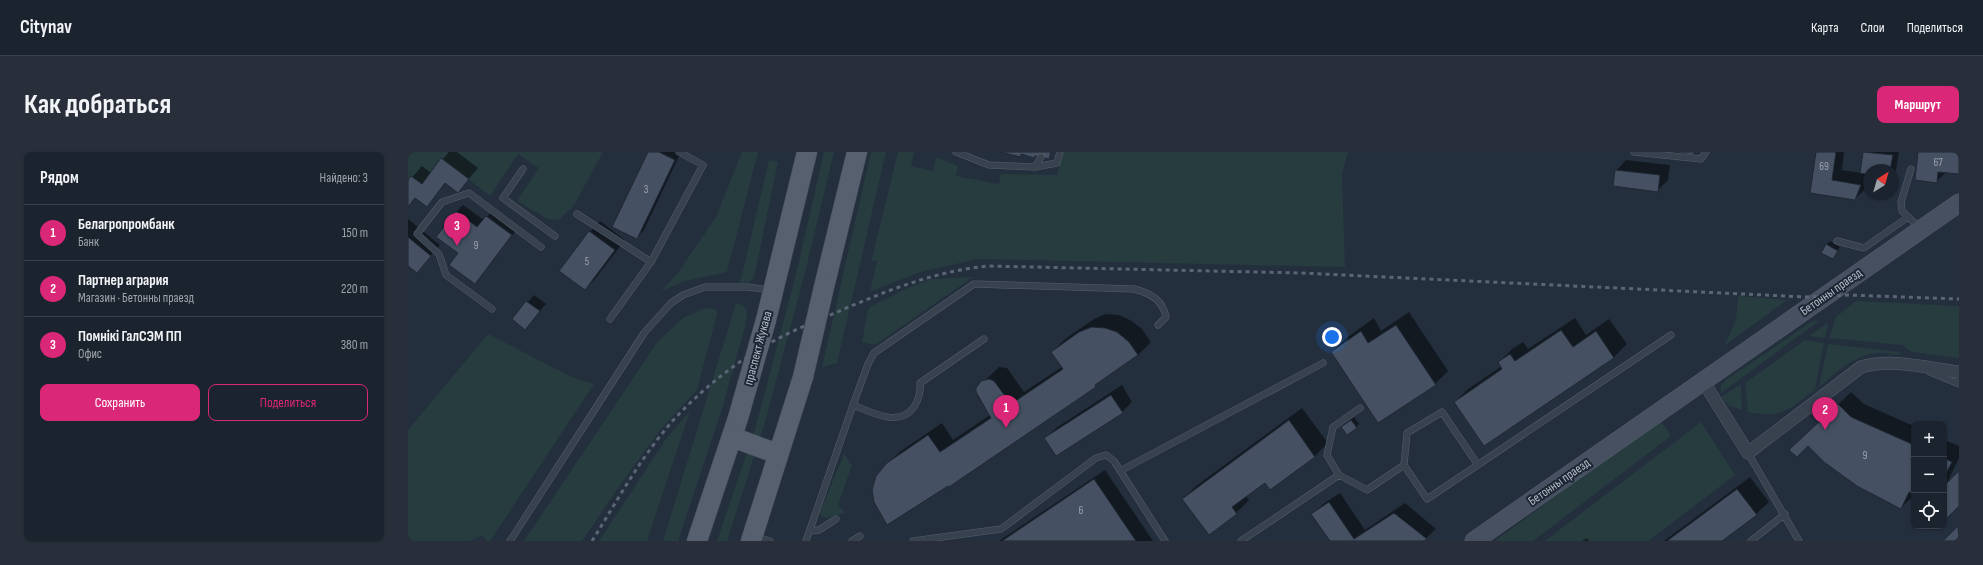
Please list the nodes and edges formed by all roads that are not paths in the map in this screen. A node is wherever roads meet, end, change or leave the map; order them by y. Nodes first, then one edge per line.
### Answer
1 (680, 152) edge
2 (807, 152) edge
3 (857, 152) edge
4 (956, 152) edge
5 (1060, 152) edge
6 (1634, 152) edge
7 (1706, 152) edge
8 (1041, 157) dead end
9 (1035, 167) junction
10 (523, 169) dead end
11 (1911, 169) dead end
12 (1959, 203) edge
13 (577, 214) dead end
14 (1908, 217) junction
15 (1921, 229) junction
16 (556, 236) dead end
17 (1837, 241) dead end
18 (541, 247) dead end
19 (651, 262) junction
20 (773, 290) junction
21 (492, 309) dead end
22 (610, 320) dead end
23 (1158, 325) dead end
24 (1671, 335) dead end
25 (984, 339) dead end
26 (1323, 363) dead end
27 (1916, 366) junction
28 (1959, 372) edge
29 (1703, 381) junction
30 (1959, 384) edge
31 (852, 405) junction
32 (1360, 408) dead end
33 (732, 437) junction
34 (1748, 453) junction
35 (778, 454) junction
36 (1404, 465) junction
37 (1478, 465) junction
38 (1120, 471) junction
39 (1339, 475) junction
40 (1785, 514) junction
41 (836, 519) dead end
42 (810, 531) junction
43 (860, 536) dead end
44 (758, 540) edge
45 (510, 541) edge
46 (698, 541) edge
47 (806, 541) edge
48 (852, 541) edge
49 (913, 541) edge
50 (1165, 541) edge
51 (1241, 541) edge
52 (1474, 541) edge
53 (1751, 541) edge
54 (1799, 541) edge

1 - 19 lane
2 - 20 main road, праспект Жукава
3 - 35 main road, bridge
4 - 9 lane
5 - 9 lane
6 - 7 lane
8 - 9 lane
10 - 16 lane
11 - 14 lane
12 - 15 street, Бетонны праезд
13 - 19 lane
14 - 15 lane
14 - 17 lane
15 - 29 street, Бетонны праезд
18 - 21 lane
19 - 22 lane
20 - 33 main road, праспект Жукава, bridge
20 - 45 lane
23 - 31 lane
24 - 37 lane
25 - 31 lane
26 - 38 lane
27 - 28 street
27 - 30 lane
27 - 34 street
29 - 34 street
29 - 52 street, Бетонны праезд
31 - 42 lane
32 - 39 lane
33 - 35 main road
33 - 46 main road, праспект Жукава
34 - 40 lane
35 - 44 main road
36 - 37 lane
36 - 37 lane
36 - 39 lane
38 - 49 lane
38 - 50 lane
39 - 51 lane
40 - 53 lane
40 - 54 lane
41 - 42 lane
42 - 47 lane
43 - 48 lane

